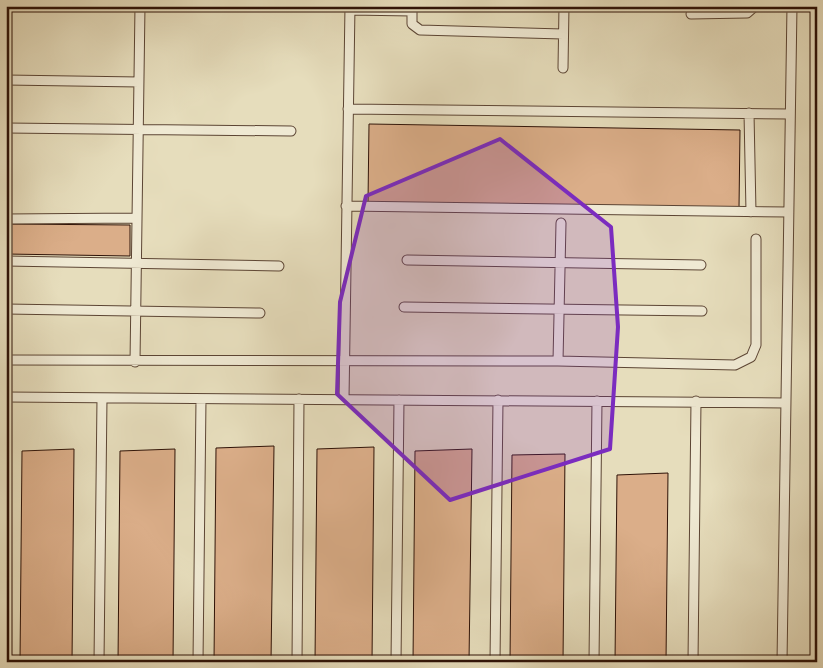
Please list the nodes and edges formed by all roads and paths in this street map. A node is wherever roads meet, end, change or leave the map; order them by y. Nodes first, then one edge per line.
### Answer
1 (140, 6) edge
2 (564, 6) edge
3 (755, 6) edge
4 (792, 6) edge
5 (350, 8) edge
6 (412, 9) edge
7 (691, 14) dead end
8 (564, 34) junction
9 (563, 68) dead end
10 (6, 80) edge
11 (139, 82) junction
12 (348, 109) junction
13 (749, 113) junction
14 (789, 114) junction
15 (6, 128) edge
16 (138, 129) junction
17 (291, 131) dead end
18 (346, 206) junction
19 (751, 212) junction
20 (788, 212) junction
21 (137, 218) junction
22 (6, 219) edge
23 (561, 223) dead end
24 (756, 239) dead end
25 (407, 260) dead end
26 (6, 262) edge
27 (561, 262) junction
28 (136, 264) junction
29 (701, 265) dead end
30 (280, 266) dead end
31 (404, 308) dead end
32 (6, 310) edge
33 (560, 310) junction
34 (135, 311) junction
35 (702, 311) dead end
36 (260, 313) dead end
37 (6, 360) edge
38 (344, 361) junction
39 (558, 361) junction
40 (135, 362) junction
41 (6, 397) edge
42 (102, 398) junction
43 (201, 398) junction
44 (299, 399) junction
45 (344, 399) junction
46 (399, 400) junction
47 (498, 400) junction
48 (597, 400) junction
49 (696, 401) junction
50 (785, 403) junction
51 (99, 662) edge
52 (198, 662) edge
53 (297, 662) edge
54 (396, 662) edge
55 (495, 662) edge
56 (594, 662) edge
57 (692, 662) edge
58 (782, 662) edge

1 - 11 lane
2 - 8 lane
3 - 7 lane
4 - 14 lane
5 - 6 lane
5 - 12 lane
6 - 8 lane
8 - 9 lane
10 - 11 lane
11 - 16 lane
12 - 13 lane
12 - 18 lane
13 - 14 lane
13 - 19 lane
14 - 20 lane
15 - 16 lane
16 - 17 lane
16 - 21 lane
18 - 19 lane
18 - 38 lane
19 - 20 lane
20 - 50 lane
21 - 22 lane
21 - 28 lane
23 - 27 lane
24 - 39 lane
25 - 27 lane
26 - 28 lane
27 - 29 lane
27 - 33 lane
28 - 30 lane
28 - 34 lane
31 - 33 lane
32 - 34 lane
33 - 35 lane
33 - 39 lane
34 - 36 lane
34 - 40 lane
37 - 40 lane
38 - 39 lane
38 - 40 lane
38 - 45 lane
41 - 42 lane
42 - 43 lane
42 - 51 lane
43 - 44 lane
43 - 52 lane
44 - 45 lane
44 - 53 lane
45 - 46 lane
46 - 47 lane
46 - 54 lane
47 - 48 lane
47 - 55 lane
48 - 49 lane
48 - 56 lane
49 - 50 lane
49 - 57 lane
50 - 58 lane

